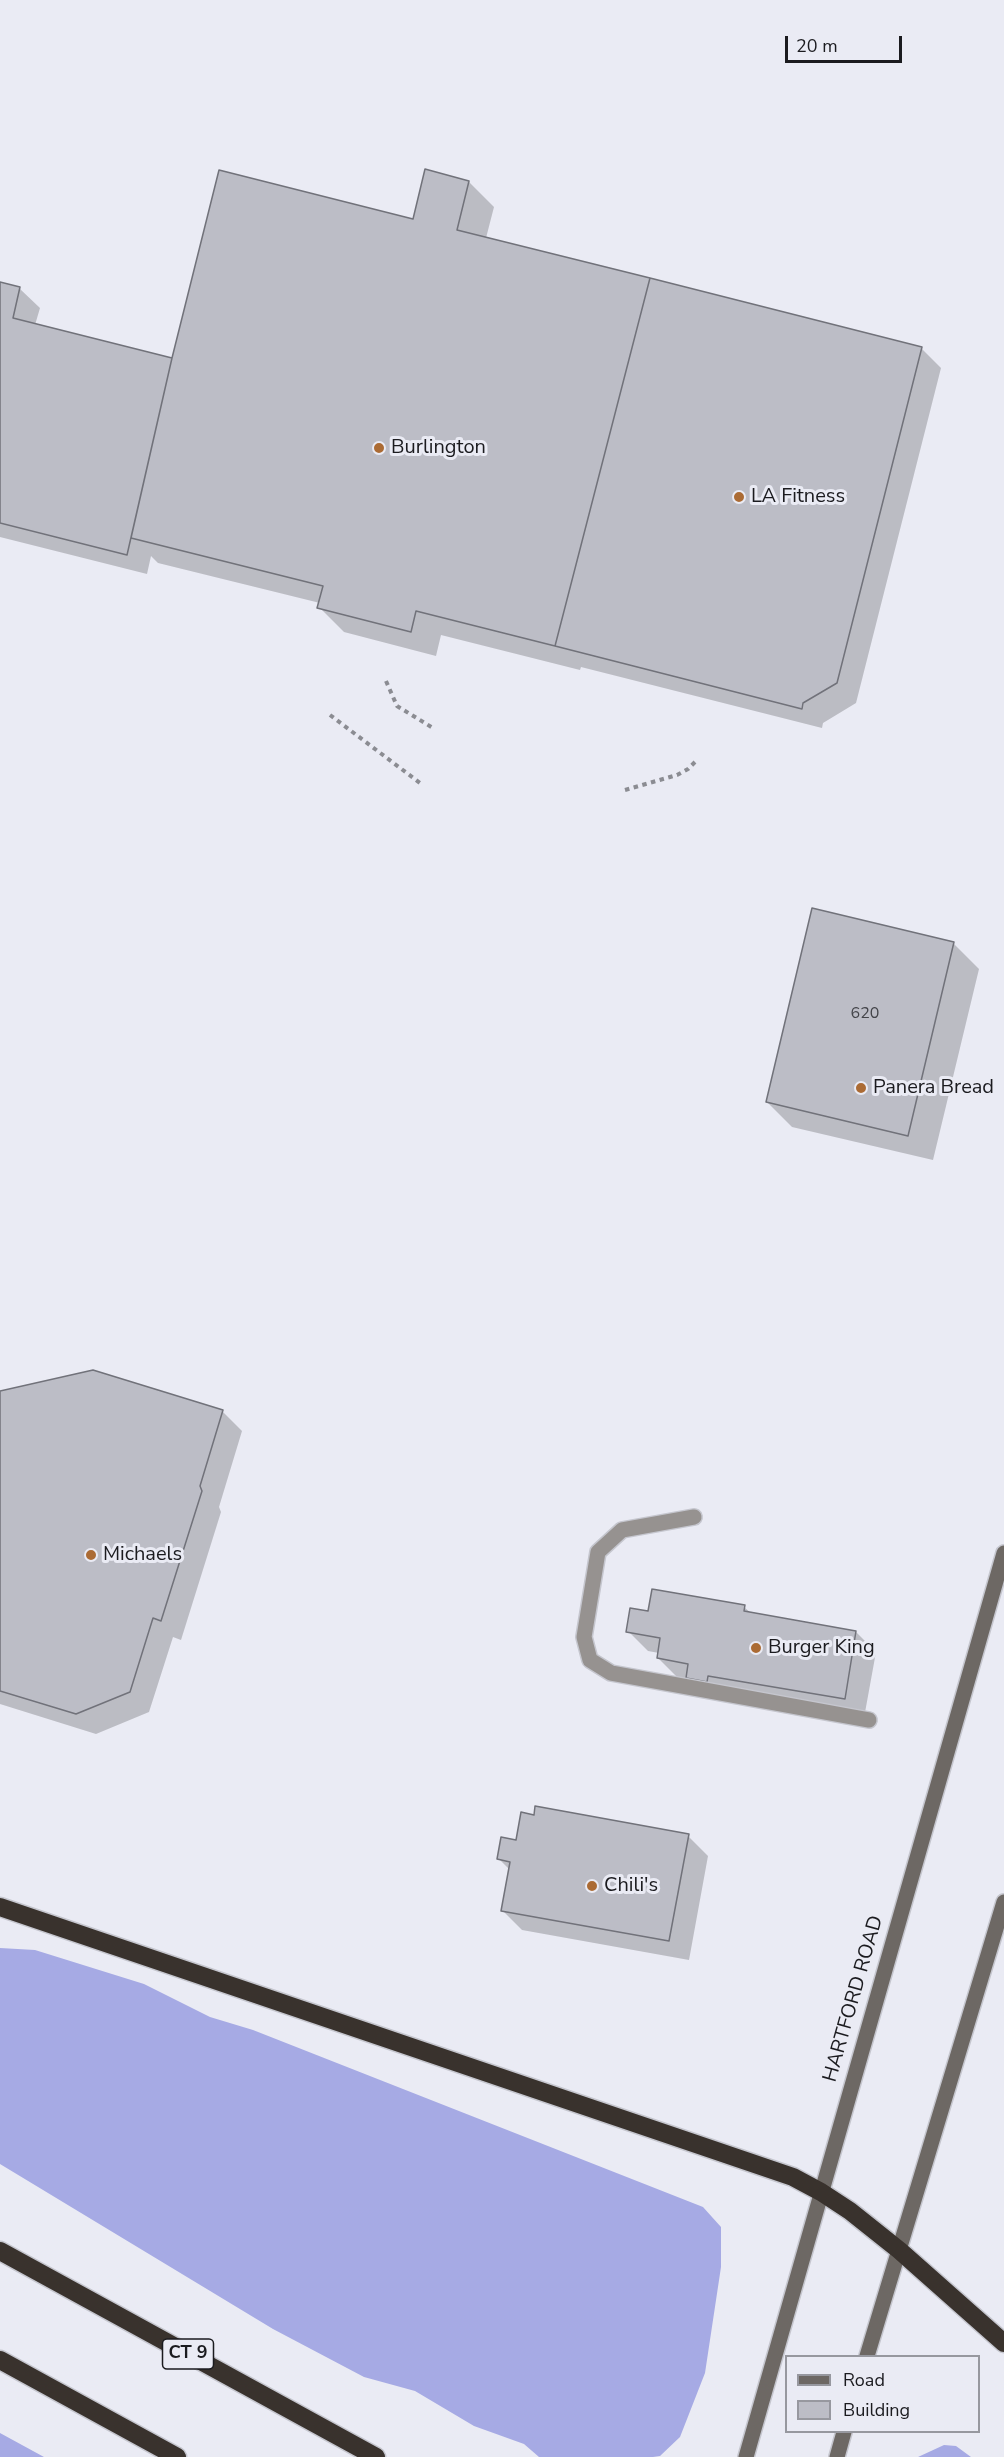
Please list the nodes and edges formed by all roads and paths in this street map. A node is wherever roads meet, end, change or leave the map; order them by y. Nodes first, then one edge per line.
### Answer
1 (386, 681) dead end
2 (330, 715) dead end
3 (434, 729) dead end
4 (695, 762) dead end
5 (420, 783) dead end
6 (626, 790) dead end
7 (694, 1517) dead end
8 (1004, 1554) edge
9 (869, 1720) dead end
10 (1004, 1902) edge
11 (0, 1907) edge
12 (821, 2192) junction
13 (899, 2250) junction
14 (0, 2251) edge
15 (1004, 2343) edge
16 (867, 2355) edge
17 (0, 2360) edge
18 (844, 2433) edge
19 (177, 2457) edge
20 (376, 2457) edge
21 (746, 2457) edge
22 (837, 2457) edge

1 - 3 path
2 - 5 path
4 - 6 path
7 - 9 lane
8 - 12 main road, HARTFORD ROAD
10 - 13 main road
11 - 12 highway
12 - 13 highway
12 - 21 main road, HARTFORD ROAD
13 - 15 highway
13 - 16 main road
14 - 20 highway, CT 9
17 - 19 highway
18 - 22 main road

